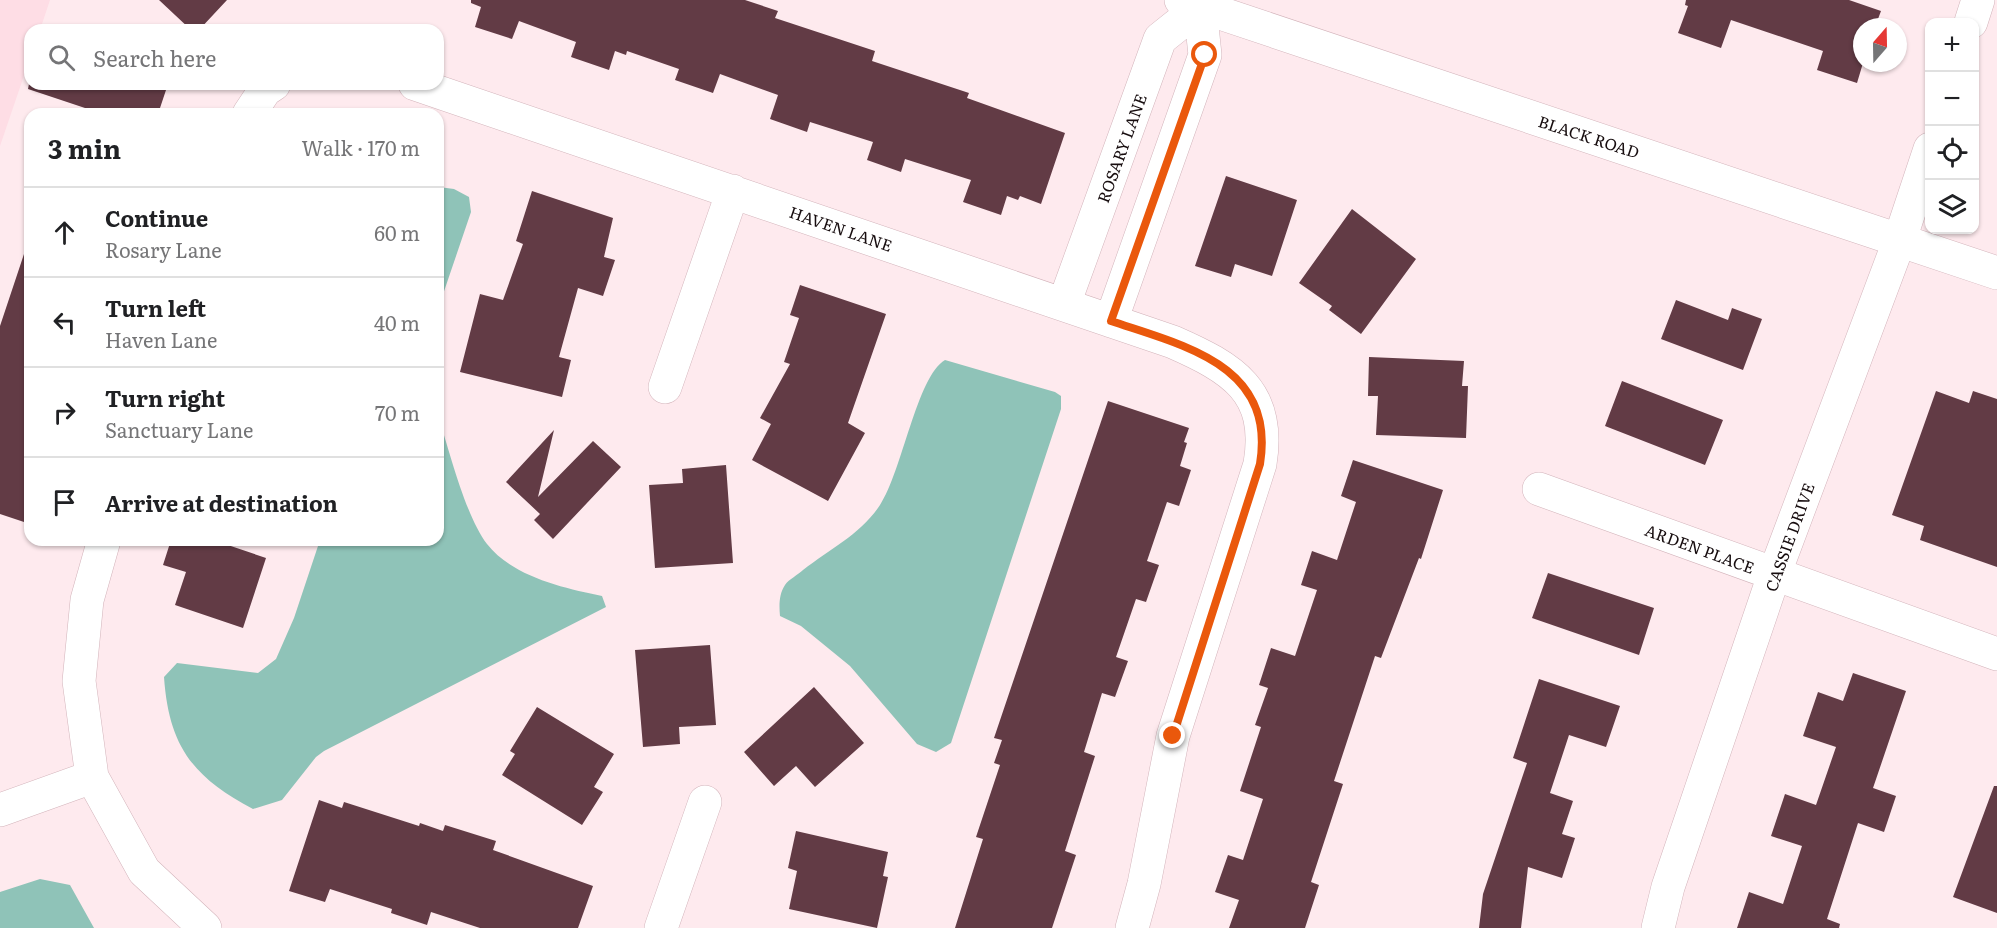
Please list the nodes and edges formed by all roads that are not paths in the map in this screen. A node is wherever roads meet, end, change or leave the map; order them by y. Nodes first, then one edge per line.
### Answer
1 (1978, 0) edge
2 (1194, 2) edge
3 (1972, 18) edge
4 (265, 90) edge
5 (433, 90) edge
6 (253, 108) edge
7 (1925, 161) edge
8 (733, 191) junction
9 (1900, 239) junction
10 (1997, 273) edge
11 (1064, 304) junction
12 (1111, 321) junction
13 (665, 387) dead end
14 (1539, 489) dead end
15 (102, 546) edge
16 (1774, 575) junction
17 (1997, 654) edge
18 (92, 777) junction
19 (705, 802) dead end
20 (0, 810) edge
21 (205, 928) edge
22 (661, 928) edge
23 (1132, 928) edge
24 (1658, 928) edge

1 - 3 street
2 - 9 street, BLACK ROAD
2 - 11 street, ROSARY LANE
2 - 12 street
4 - 6 street
5 - 8 street, HAVEN LANE
7 - 9 street, CASSIE DRIVE
8 - 11 street, HAVEN LANE
8 - 13 street
9 - 10 street, BLACK ROAD
9 - 16 street, CASSIE DRIVE
11 - 12 street, HAVEN LANE
12 - 23 street, HAVEN LANE
14 - 16 street, ARDEN PLACE
15 - 18 street
16 - 17 street, ARDEN PLACE
16 - 24 street, CASSIE DRIVE
18 - 20 street
18 - 21 street
19 - 22 street

